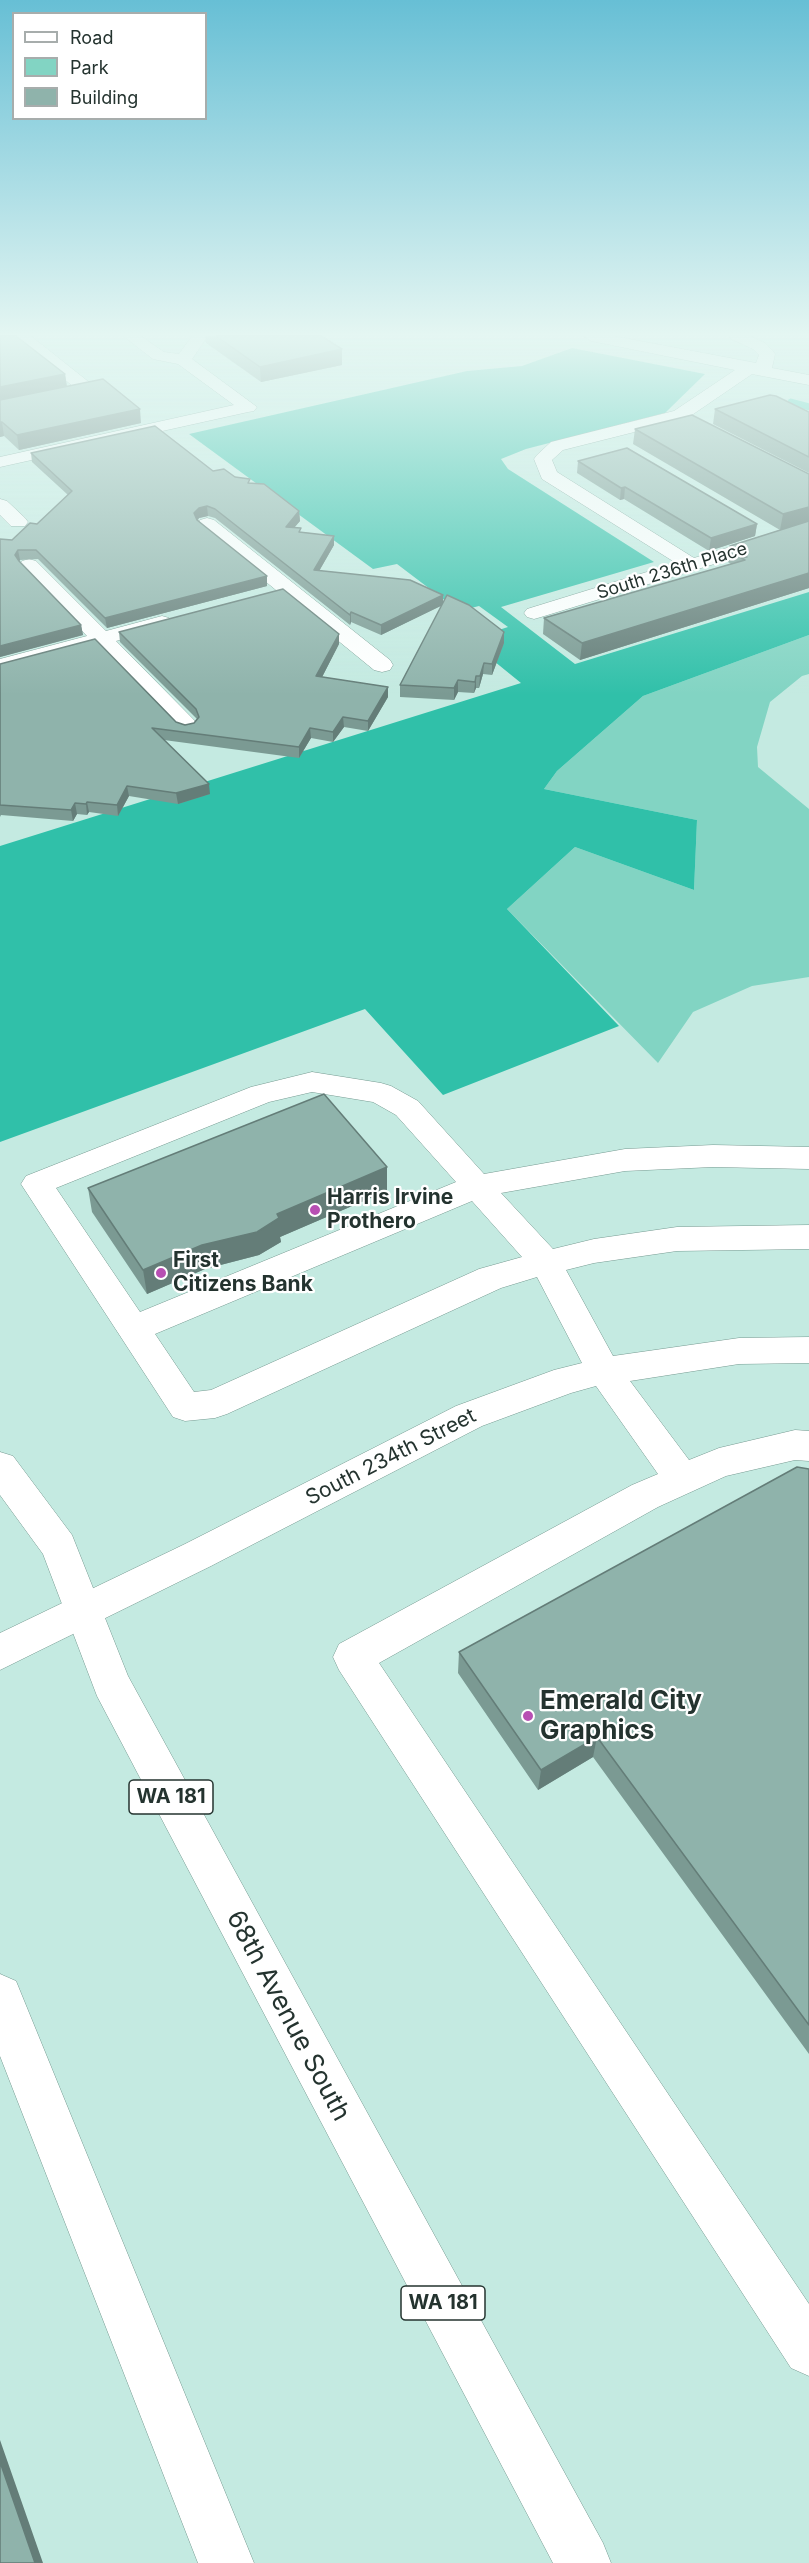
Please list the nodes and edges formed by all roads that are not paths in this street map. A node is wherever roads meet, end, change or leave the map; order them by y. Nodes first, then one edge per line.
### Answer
1 (29, 456) edge
2 (547, 456) edge
3 (0, 462) edge
4 (0, 505) edge
5 (18, 522) dead end
6 (207, 524) dead end
7 (758, 527) dead end
8 (809, 529) edge
9 (778, 539) junction
10 (29, 565) edge
11 (692, 565) junction
12 (288, 589) junction
13 (266, 595) edge
14 (534, 613) dead end
15 (178, 618) edge
16 (102, 639) junction
17 (382, 665) dead end
18 (0, 666) edge
19 (187, 726) edge
20 (809, 1158) edge
21 (477, 1186) junction
22 (809, 1238) edge
23 (546, 1263) junction
24 (133, 1329) junction
25 (809, 1350) edge
26 (604, 1371) junction
27 (809, 1446) edge
28 (0, 1467) edge
29 (682, 1479) junction
30 (84, 1611) junction
31 (0, 1652) edge
32 (0, 1997) edge
33 (809, 2350) edge
34 (226, 2563) edge
35 (583, 2563) edge

1 - 3 street
2 - 11 street
4 - 5 street
6 - 12 street
7 - 9 street
8 - 9 street, South 236th Place
9 - 11 street, South 236th Place
10 - 16 street
11 - 14 street, South 236th Place
12 - 13 street
12 - 17 street
15 - 16 street
16 - 18 street
16 - 19 street
20 - 21 street
21 - 23 street
21 - 24 street
21 - 24 street
22 - 23 street
23 - 24 street
23 - 26 street
25 - 26 street, South 234th Street
26 - 29 street
26 - 30 street, South 234th Street
27 - 29 street
28 - 30 street, 68th Avenue South / WA 181
29 - 33 street
30 - 31 street, South 234th Street
30 - 35 street, 68th Avenue South / WA 181
32 - 34 street

